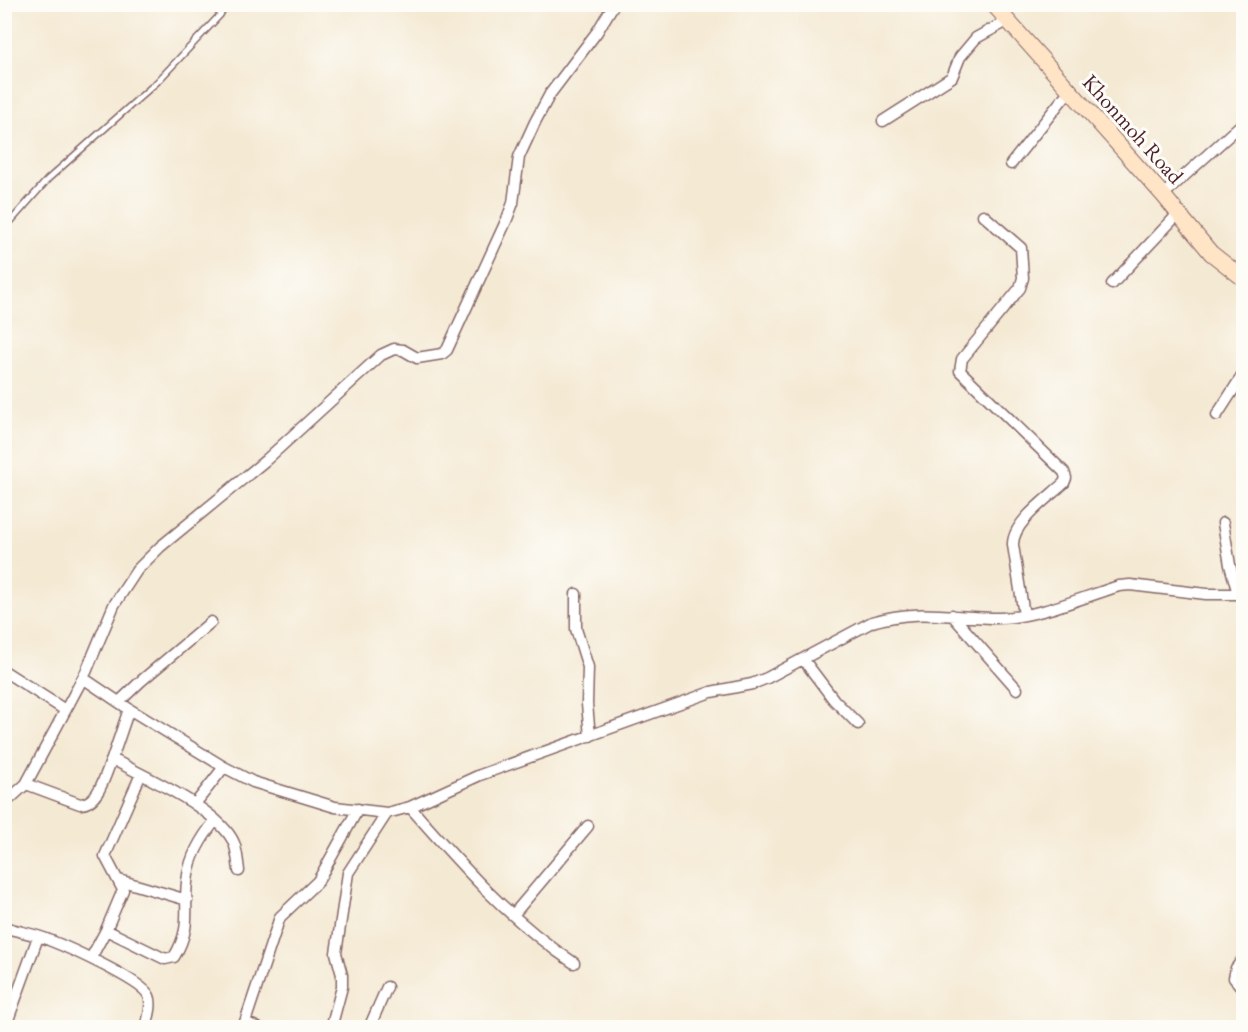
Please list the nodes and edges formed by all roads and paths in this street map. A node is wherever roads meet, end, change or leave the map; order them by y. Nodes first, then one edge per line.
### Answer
1 (226, 4) edge
2 (614, 4) edge
3 (993, 4) edge
4 (1007, 21) junction
5 (1069, 92) junction
6 (883, 121) dead end
7 (1244, 122) edge
8 (1011, 164) dead end
9 (1163, 195) junction
10 (1178, 214) junction
11 (983, 215) dead end
12 (4, 229) edge
13 (1244, 279) edge
14 (1112, 284) dead end
15 (1244, 373) edge
16 (1218, 415) dead end
17 (1223, 523) dead end
18 (576, 594) dead end
19 (1241, 594) edge
20 (952, 615) junction
21 (1024, 615) junction
22 (212, 622) dead end
23 (803, 659) junction
24 (4, 671) edge
25 (83, 678) junction
26 (1017, 689) dead end
27 (119, 702) junction
28 (129, 709) junction
29 (65, 710) junction
30 (858, 724) dead end
31 (590, 736) junction
32 (112, 759) junction
33 (224, 767) junction
34 (141, 774) junction
35 (27, 784) junction
36 (4, 804) edge
37 (195, 804) junction
38 (410, 807) junction
39 (358, 809) junction
40 (387, 813) junction
41 (215, 821) junction
42 (588, 826) dead end
43 (239, 871) dead end
44 (119, 880) junction
45 (187, 900) junction
46 (513, 915) junction
47 (4, 927) edge
48 (106, 930) junction
49 (38, 937) junction
50 (91, 958) junction
51 (1244, 958) edge
52 (574, 963) dead end
53 (387, 987) dead end
54 (1244, 990) edge
55 (244, 1025) edge
56 (6, 1028) edge
57 (146, 1028) edge
58 (258, 1028) edge
59 (331, 1028) edge
60 (369, 1028) edge

1 - 12 lane
2 - 25 street
3 - 4 main road, Khonmoh Road
4 - 5 main road, Khonmoh Road
4 - 6 street
5 - 8 street
5 - 9 main road, Khonmoh Road
7 - 9 street
9 - 10 main road, Khonmoh Road
10 - 13 main road, Khonmoh Road
10 - 14 street
11 - 21 street
15 - 16 street
17 - 19 street
18 - 31 street
19 - 21 street
20 - 21 street
20 - 23 street
20 - 26 street
22 - 27 street
23 - 30 street
23 - 31 street
24 - 29 street
25 - 27 street
25 - 29 street
27 - 28 street
28 - 32 street
28 - 33 street
29 - 35 street
31 - 38 street
32 - 34 street
32 - 35 street
33 - 37 street
33 - 39 street
34 - 37 street
34 - 44 street
35 - 36 street
37 - 41 street
38 - 40 street
38 - 46 street
39 - 40 street
39 - 55 street
40 - 59 street
41 - 43 street
41 - 45 street
42 - 46 street
44 - 45 street
44 - 48 street
45 - 48 street
46 - 52 street
47 - 49 street
48 - 50 street
49 - 50 street
49 - 56 street
50 - 57 street
51 - 54 street
53 - 60 street
55 - 58 street

